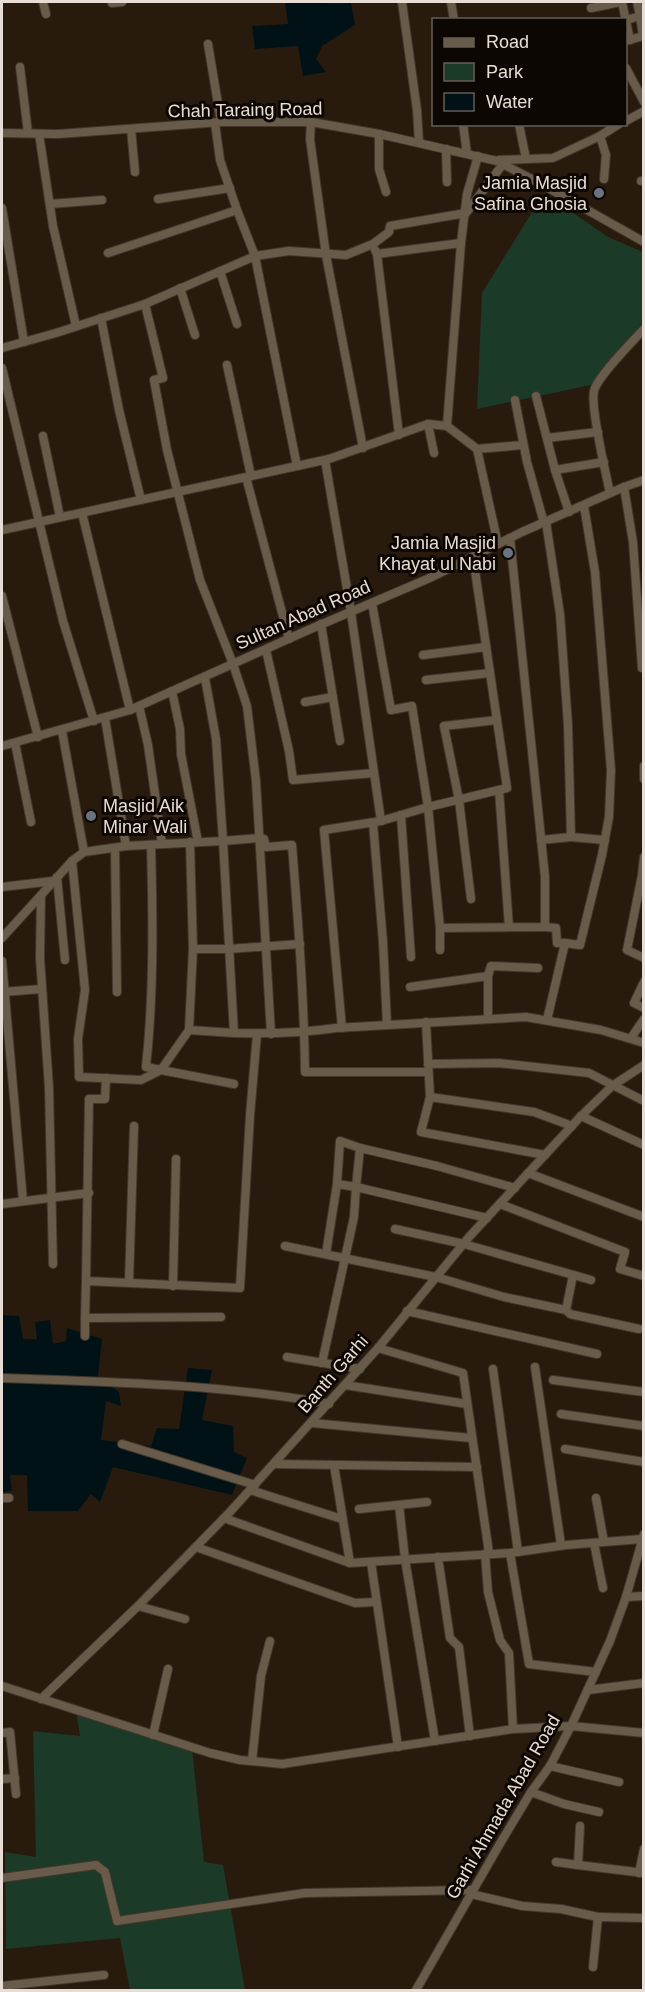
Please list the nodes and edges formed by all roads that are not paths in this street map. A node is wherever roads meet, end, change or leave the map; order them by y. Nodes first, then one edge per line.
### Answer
1 (43, 2) edge
2 (112, 2) edge
3 (122, 2) edge
4 (402, 2) edge
5 (451, 2) edge
6 (621, 2) edge
7 (637, 2) edge
8 (606, 3) edge
9 (591, 8) dead end
10 (46, 14) dead end
11 (642, 16) edge
12 (454, 18) edge
13 (625, 18) edge
14 (627, 20) edge
15 (628, 40) edge
16 (208, 44) dead end
17 (20, 68) dead end
18 (627, 70) edge
19 (644, 102) edge
20 (644, 111) edge
21 (627, 120) edge
22 (311, 122) junction
23 (218, 123) junction
24 (464, 126) edge
25 (519, 126) edge
26 (600, 126) edge
27 (616, 126) edge
28 (131, 129) junction
29 (2, 133) edge
30 (28, 134) junction
31 (39, 134) junction
32 (379, 134) junction
33 (602, 135) junction
34 (419, 143) junction
35 (446, 149) junction
36 (467, 154) junction
37 (478, 156) junction
38 (526, 159) junction
39 (500, 162) junction
40 (135, 172) dead end
41 (604, 179) dead end
42 (447, 182) dead end
43 (230, 188) junction
44 (386, 192) dead end
45 (158, 199) dead end
46 (102, 200) dead end
47 (50, 204) junction
48 (2, 208) edge
49 (237, 210) junction
50 (466, 213) junction
51 (644, 242) edge
52 (461, 243) junction
53 (374, 244) junction
54 (108, 253) dead end
55 (377, 254) junction
56 (327, 255) junction
57 (255, 256) junction
58 (220, 271) junction
59 (180, 288) junction
60 (145, 304) junction
61 (101, 318) junction
62 (237, 324) dead end
63 (76, 326) junction
64 (644, 329) edge
65 (195, 335) dead end
66 (24, 342) junction
67 (2, 348) edge
68 (227, 365) dead end
69 (2, 368) edge
70 (536, 396) dead end
71 (515, 400) dead end
72 (428, 424) junction
73 (447, 426) junction
74 (598, 432) junction
75 (399, 435) junction
76 (43, 436) dead end
77 (547, 438) junction
78 (523, 445) junction
79 (363, 448) junction
80 (477, 450) junction
81 (434, 453) dead end
82 (325, 460) junction
83 (604, 462) junction
84 (297, 466) junction
85 (555, 470) junction
86 (248, 477) junction
87 (644, 480) edge
88 (624, 487) junction
89 (178, 492) junction
90 (610, 493) junction
91 (141, 500) junction
92 (584, 506) junction
93 (569, 512) junction
94 (82, 513) junction
95 (60, 517) junction
96 (39, 522) junction
97 (545, 523) junction
98 (2, 530) edge
99 (510, 538) junction
100 (498, 544) junction
101 (472, 557) junction
102 (2, 596) edge
103 (372, 603) junction
104 (351, 612) junction
105 (321, 624) junction
106 (289, 639) junction
107 (486, 646) junction
108 (266, 650) junction
109 (423, 655) dead end
110 (233, 664) junction
111 (644, 668) edge
112 (490, 673) junction
113 (205, 678) junction
114 (426, 680) dead end
115 (172, 692) junction
116 (333, 697) junction
117 (305, 702) dead end
118 (139, 706) junction
119 (130, 710) junction
120 (105, 717) junction
121 (497, 720) junction
122 (93, 721) junction
123 (62, 730) junction
124 (38, 737) junction
125 (340, 741) dead end
126 (15, 743) junction
127 (2, 746) edge
128 (644, 765) edge
129 (374, 773) junction
130 (644, 779) edge
131 (499, 790) junction
132 (459, 800) junction
133 (428, 807) junction
134 (401, 815) junction
135 (31, 822) dead end
136 (377, 822) junction
137 (571, 837) junction
138 (259, 838) junction
139 (541, 840) junction
140 (605, 840) junction
141 (223, 841) junction
142 (194, 842) junction
143 (162, 844) junction
144 (151, 845) junction
145 (126, 846) junction
146 (115, 848) junction
147 (84, 852) junction
148 (644, 857) edge
149 (72, 861) junction
150 (55, 879) junction
151 (2, 887) edge
152 (41, 895) junction
153 (471, 899) dead end
154 (509, 927) junction
155 (545, 927) junction
156 (440, 928) junction
157 (2, 938) edge
158 (565, 943) junction
159 (300, 944) junction
160 (266, 947) junction
161 (193, 949) junction
162 (230, 949) junction
163 (440, 950) dead end
164 (411, 957) dead end
165 (644, 958) edge
166 (65, 960) dead end
167 (2, 961) edge
168 (538, 968) dead end
169 (488, 976) junction
170 (644, 982) edge
171 (410, 987) dead end
172 (42, 989) junction
173 (2, 992) edge
174 (117, 992) dead end
175 (644, 1008) edge
176 (488, 1018) junction
177 (644, 1019) edge
178 (547, 1020) junction
179 (426, 1022) junction
180 (387, 1025) junction
181 (4, 1027) edge
182 (342, 1028) junction
183 (189, 1030) junction
184 (304, 1032) junction
185 (234, 1033) junction
186 (257, 1034) junction
187 (271, 1034) junction
188 (632, 1038) junction
189 (644, 1043) edge
190 (5, 1058) edge
191 (644, 1065) edge
192 (428, 1068) junction
193 (161, 1070) junction
194 (105, 1078) junction
195 (234, 1084) dead end
196 (612, 1086) junction
197 (430, 1097) junction
198 (644, 1101) edge
199 (581, 1116) junction
200 (134, 1126) dead end
201 (572, 1126) junction
202 (644, 1145) edge
203 (360, 1148) junction
204 (546, 1155) junction
205 (176, 1159) dead end
206 (528, 1173) junction
207 (337, 1184) junction
208 (356, 1187) junction
209 (515, 1188) junction
210 (89, 1193) junction
211 (50, 1197) junction
212 (22, 1201) junction
213 (2, 1204) edge
214 (500, 1204) junction
215 (644, 1217) edge
216 (487, 1218) junction
217 (395, 1229) dead end
218 (464, 1244) junction
219 (285, 1246) dead end
220 (326, 1254) junction
221 (345, 1258) junction
222 (53, 1264) dead end
223 (573, 1275) junction
224 (644, 1276) edge
225 (436, 1277) junction
226 (591, 1280) dead end
227 (86, 1281) junction
228 (129, 1282) junction
229 (173, 1286) junction
230 (566, 1310) junction
231 (407, 1311) junction
232 (221, 1317) dead end
233 (85, 1318) junction
234 (639, 1329) dead end
235 (85, 1336) dead end
236 (378, 1348) junction
237 (597, 1354) dead end
238 (287, 1358) dead end
239 (322, 1363) junction
240 (535, 1367) dead end
241 (360, 1369) junction
242 (493, 1369) dead end
243 (2, 1378) edge
244 (553, 1380) dead end
245 (345, 1386) junction
246 (644, 1392) edge
247 (329, 1404) junction
248 (467, 1404) junction
249 (561, 1414) dead end
250 (312, 1423) junction
251 (644, 1426) edge
252 (471, 1438) junction
253 (122, 1444) dead end
254 (565, 1449) dead end
255 (644, 1462) edge
256 (274, 1464) junction
257 (334, 1465) junction
258 (477, 1467) junction
259 (252, 1487) junction
260 (596, 1498) dead end
261 (426, 1502) dead end
262 (399, 1504) junction
263 (359, 1509) dead end
264 (224, 1518) junction
265 (342, 1519) junction
266 (643, 1537) edge
267 (604, 1542) junction
268 (594, 1543) junction
269 (561, 1545) junction
270 (196, 1547) junction
271 (514, 1552) junction
272 (487, 1553) junction
273 (438, 1557) junction
274 (405, 1559) junction
275 (371, 1562) junction
276 (350, 1563) junction
277 (603, 1588) dead end
278 (644, 1596) edge
279 (626, 1597) junction
280 (376, 1602) junction
281 (138, 1606) junction
282 (185, 1619) dead end
283 (270, 1641) dead end
284 (168, 1669) dead end
285 (596, 1672) junction
286 (644, 1683) edge
287 (2, 1686) edge
288 (588, 1690) junction
289 (40, 1699) junction
290 (571, 1726) junction
291 (513, 1729) junction
292 (2, 1733) edge
293 (644, 1733) edge
294 (153, 1735) junction
295 (470, 1736) junction
296 (435, 1742) junction
297 (398, 1747) junction
298 (252, 1761) junction
299 (550, 1766) junction
300 (15, 1778) junction
301 (2, 1779) edge
302 (619, 1782) dead end
303 (531, 1792) junction
304 (16, 1794) dead end
305 (599, 1812) dead end
306 (580, 1826) dead end
307 (644, 1849) edge
308 (556, 1862) dead end
309 (578, 1865) junction
310 (641, 1873) edge
311 (2, 1878) edge
312 (472, 1892) junction
313 (598, 1917) junction
314 (644, 1918) edge
315 (593, 1967) dead end
316 (104, 1975) dead end
317 (2, 1986) edge
318 (416, 1990) edge

1 - 10 street
2 - 3 street
4 - 34 street
5 - 12 street
6 - 8 street
6 - 13 street
7 - 11 street
8 - 9 street
11 - 14 street
11 - 15 street
16 - 23 street
17 - 30 street
18 - 19 street
20 - 21 street
22 - 23 street, Chah Taraing Road
22 - 32 street, Chah Taraing Road
22 - 56 street
23 - 28 street, Chah Taraing Road
23 - 43 street
24 - 36 street
25 - 38 street
26 - 33 street
27 - 33 street
28 - 31 street, Chah Taraing Road
28 - 40 street
29 - 30 street, Chah Taraing Road
30 - 31 street, Chah Taraing Road
31 - 47 street
32 - 34 street, Chah Taraing Road
32 - 44 street
33 - 38 street
33 - 41 street
34 - 35 street, Chah Taraing Road
35 - 36 street, Chah Taraing Road
35 - 42 street
36 - 37 street, Chah Taraing Road
37 - 39 street, Chah Taraing Road
37 - 50 street
38 - 39 street
39 - 50 street
39 - 51 street, Chah Taraing Road
43 - 45 street
43 - 49 street
46 - 47 street
47 - 63 street
48 - 66 street
49 - 54 street
49 - 57 street
50 - 52 street
50 - 53 street
52 - 55 street
52 - 73 street
53 - 55 street
53 - 56 street
55 - 75 street
56 - 57 street
56 - 79 street
57 - 58 street
57 - 84 street
58 - 59 street
58 - 62 street
59 - 60 street
59 - 65 street
60 - 61 street
60 - 89 street
61 - 63 street
61 - 91 street
63 - 66 street
64 - 74 street
66 - 67 street
68 - 86 street
69 - 96 street
70 - 77 street
71 - 78 street
72 - 73 street
72 - 75 street
72 - 81 street
73 - 80 street
74 - 77 street
74 - 83 street
75 - 79 street
76 - 95 street
77 - 85 street
78 - 80 street
78 - 97 street
79 - 82 street
80 - 100 street
82 - 84 street
82 - 104 street
83 - 85 street
83 - 90 street
84 - 86 street
85 - 93 street
86 - 89 street
86 - 106 street
87 - 88 street, Sultan Abad Road
88 - 90 street, Sultan Abad Road
88 - 111 street
89 - 91 street
89 - 110 street
90 - 92 street, Sultan Abad Road
91 - 94 street
92 - 93 street, Sultan Abad Road
92 - 140 street
93 - 97 street, Sultan Abad Road
94 - 95 street
94 - 119 street
95 - 96 street
96 - 98 street
96 - 122 street
97 - 99 street, Sultan Abad Road
97 - 137 street
99 - 100 street, Sultan Abad Road
99 - 139 street
100 - 101 street, Sultan Abad Road
101 - 103 street, Sultan Abad Road
101 - 107 street
102 - 124 street
103 - 104 street, Sultan Abad Road
103 - 133 street
104 - 105 street, Sultan Abad Road
104 - 129 street
105 - 106 street, Sultan Abad Road
105 - 116 street
106 - 108 street, Sultan Abad Road
107 - 109 street
107 - 112 street
108 - 110 street, Sultan Abad Road
108 - 129 street
110 - 113 street, Sultan Abad Road
110 - 138 street
112 - 114 street
112 - 121 street
113 - 115 street, Sultan Abad Road
113 - 141 street
115 - 118 street, Sultan Abad Road
115 - 142 street
116 - 117 street
116 - 125 street
118 - 119 street, Sultan Abad Road
118 - 143 street
119 - 120 street, Sultan Abad Road
120 - 122 street, Sultan Abad Road
120 - 145 street
121 - 131 street
121 - 132 street
122 - 123 street, Sultan Abad Road
123 - 124 street, Sultan Abad Road
123 - 147 street
124 - 126 street, Sultan Abad Road
126 - 127 street, Sultan Abad Road
126 - 135 street
128 - 130 street
129 - 136 street
131 - 132 street
131 - 154 street
132 - 133 street
132 - 153 street
133 - 134 street
133 - 156 street
134 - 136 street
134 - 164 street
136 - 180 street
136 - 182 street
137 - 139 street
137 - 140 street
138 - 141 street
138 - 159 street
138 - 160 street
139 - 155 street
140 - 158 street
141 - 142 street
141 - 162 street
142 - 143 street
142 - 161 street
143 - 144 street
144 - 145 street
144 - 193 street
145 - 146 street
146 - 147 street
146 - 174 street
147 - 149 street
148 - 165 street
149 - 150 street
149 - 194 street
150 - 151 street
150 - 152 street
150 - 166 street
152 - 157 street
152 - 172 street
154 - 155 street
154 - 156 street
155 - 158 street
156 - 163 street
158 - 178 street
159 - 160 street
159 - 184 street
160 - 162 street
160 - 187 street
161 - 162 street
161 - 183 street
162 - 185 street
167 - 173 street
168 - 169 street
169 - 171 street
169 - 176 street
170 - 175 street
172 - 173 street
172 - 211 street
173 - 181 street
176 - 178 street
176 - 179 street
177 - 188 street
178 - 188 street
179 - 180 street
179 - 192 street
180 - 182 street
181 - 190 street
182 - 184 street
183 - 185 street
183 - 193 street
184 - 187 street
184 - 192 street
185 - 186 street
186 - 187 street
186 - 229 street
188 - 189 street
190 - 212 street
191 - 196 street, Banth Garhi
192 - 196 street
192 - 197 street
193 - 194 street
193 - 195 street
194 - 210 street
196 - 198 street
196 - 199 street, Banth Garhi
197 - 201 street
197 - 204 street
199 - 201 street, Banth Garhi
199 - 202 street
200 - 228 street
201 - 204 street, Banth Garhi
203 - 207 street
203 - 208 street
203 - 209 street
204 - 206 street, Banth Garhi
205 - 229 street
206 - 209 street, Banth Garhi
206 - 215 street
207 - 208 street
207 - 220 street
208 - 216 street
208 - 221 street
209 - 214 street, Banth Garhi
210 - 211 street
210 - 227 street
211 - 212 street
211 - 222 street
212 - 213 street
214 - 216 street, Banth Garhi
214 - 224 street
216 - 218 street, Banth Garhi
217 - 218 street
218 - 223 street
218 - 225 street, Banth Garhi
219 - 220 street
220 - 221 street
221 - 225 street
221 - 239 street
223 - 226 street
223 - 230 street
225 - 230 street
225 - 231 street, Banth Garhi
227 - 228 street
227 - 233 street
228 - 229 street
230 - 234 street
231 - 236 street, Banth Garhi
231 - 237 street
232 - 233 street
233 - 235 street
236 - 241 street, Banth Garhi
236 - 248 street
238 - 239 street
239 - 241 street
240 - 269 street
241 - 245 street, Banth Garhi
242 - 271 street
243 - 247 street
244 - 246 street
245 - 247 street, Banth Garhi
245 - 248 street
247 - 250 street, Banth Garhi
248 - 252 street
249 - 251 street
250 - 252 street
250 - 256 street, Banth Garhi
252 - 258 street
253 - 259 street
254 - 255 street
256 - 257 street
256 - 259 street, Banth Garhi
257 - 258 street
257 - 265 street
258 - 272 street
259 - 264 street, Banth Garhi
259 - 265 street
260 - 267 street
261 - 262 street
262 - 263 street
262 - 274 street
264 - 270 street, Banth Garhi
264 - 276 street
265 - 276 street
266 - 267 street
266 - 279 street, Garhi Ahmada Abad Road
267 - 268 street
268 - 269 street
268 - 277 street
269 - 271 street
270 - 280 street
270 - 281 street, Banth Garhi
271 - 272 street
271 - 285 street
272 - 273 street
272 - 291 street
273 - 274 street
273 - 295 street
274 - 275 street
274 - 296 street
275 - 276 street
275 - 280 street
278 - 279 street
279 - 285 street, Garhi Ahmada Abad Road
280 - 297 street
281 - 282 street
281 - 289 street, Banth Garhi
283 - 298 street
284 - 294 street
285 - 288 street, Garhi Ahmada Abad Road
286 - 288 street
287 - 289 street
288 - 290 street, Garhi Ahmada Abad Road
289 - 294 street
290 - 291 street
290 - 293 street
290 - 299 street, Garhi Ahmada Abad Road
291 - 295 street
292 - 300 street
294 - 298 street
295 - 296 street
296 - 297 street
297 - 298 street
299 - 302 street
299 - 303 street, Garhi Ahmada Abad Road
300 - 301 street
300 - 304 street
303 - 305 street
303 - 312 street, Garhi Ahmada Abad Road
306 - 309 street
307 - 310 street
308 - 309 street
309 - 310 street
311 - 312 street
312 - 313 street
312 - 318 street, Garhi Ahmada Abad Road
313 - 314 street
313 - 315 street
316 - 317 street

